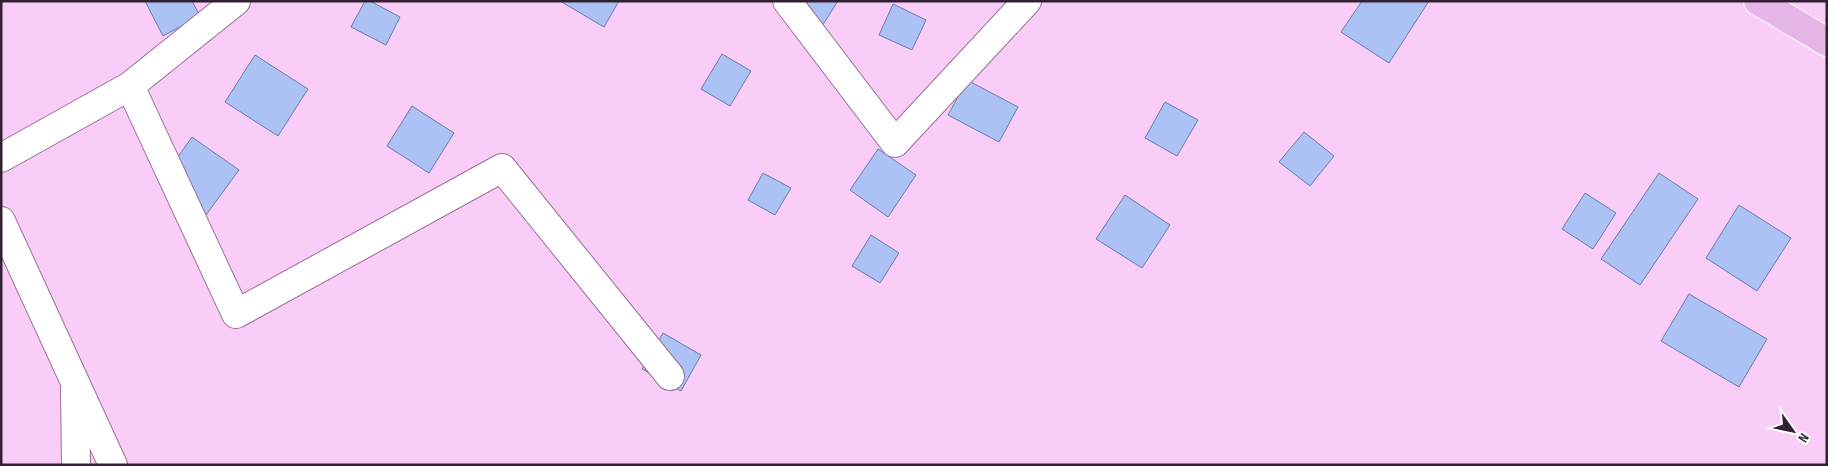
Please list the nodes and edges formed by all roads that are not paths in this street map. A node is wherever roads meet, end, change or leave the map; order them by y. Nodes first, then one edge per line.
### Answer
1 (236, 1) edge
2 (787, 1) edge
3 (1027, 1) edge
4 (1758, 1) edge
5 (1827, 42) edge
6 (130, 86) junction
7 (1, 158) edge
8 (1, 221) edge
9 (670, 376) dead end
10 (75, 381) junction
11 (76, 465) edge
12 (113, 465) edge

1 - 6 street
2 - 3 street
4 - 5 main road
6 - 7 street
6 - 9 street
8 - 10 street
10 - 11 street
10 - 12 street

